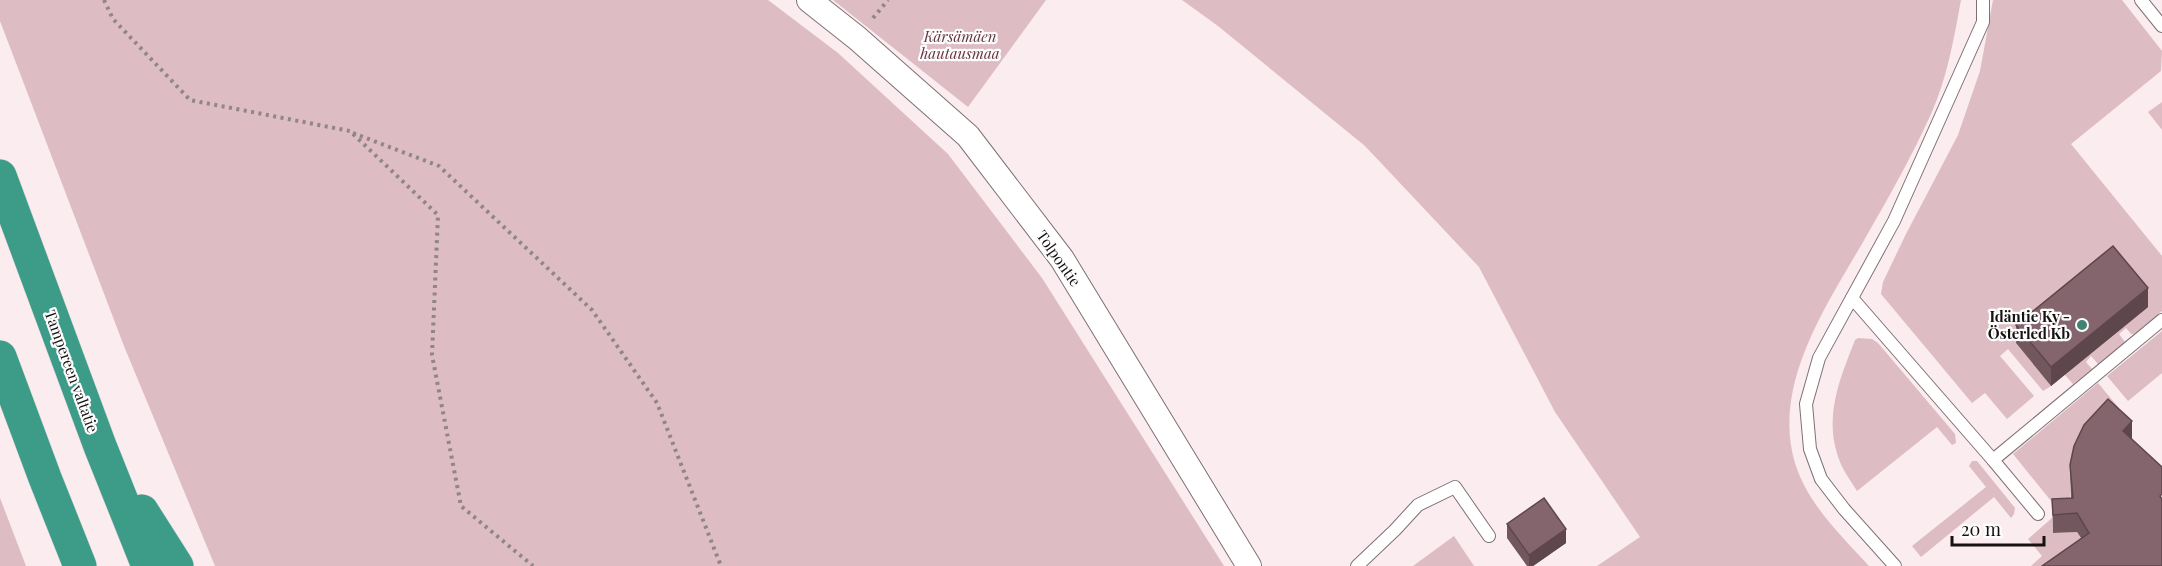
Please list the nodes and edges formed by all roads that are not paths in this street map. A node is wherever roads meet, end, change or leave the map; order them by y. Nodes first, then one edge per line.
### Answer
1 (809, 0) edge
2 (1983, 0) edge
3 (2141, 0) edge
4 (2162, 26) edge
5 (0, 176) edge
6 (1852, 298) junction
7 (2162, 320) edge
8 (0, 357) edge
9 (100, 446) junction
10 (1993, 460) junction
11 (2038, 514) dead end
12 (1489, 536) dead end
13 (80, 566) edge
14 (148, 566) edge
15 (177, 566) edge
16 (1249, 566) edge
17 (1357, 566) edge
18 (1895, 566) edge

1 - 16 street, Tolpontie
2 - 6 lane
3 - 4 lane
5 - 9 highway, Tampereen valtatie
6 - 10 lane
6 - 18 lane
7 - 10 lane
8 - 13 highway
9 - 14 highway, Tampereen valtatie
9 - 15 highway
10 - 11 lane
12 - 17 lane

